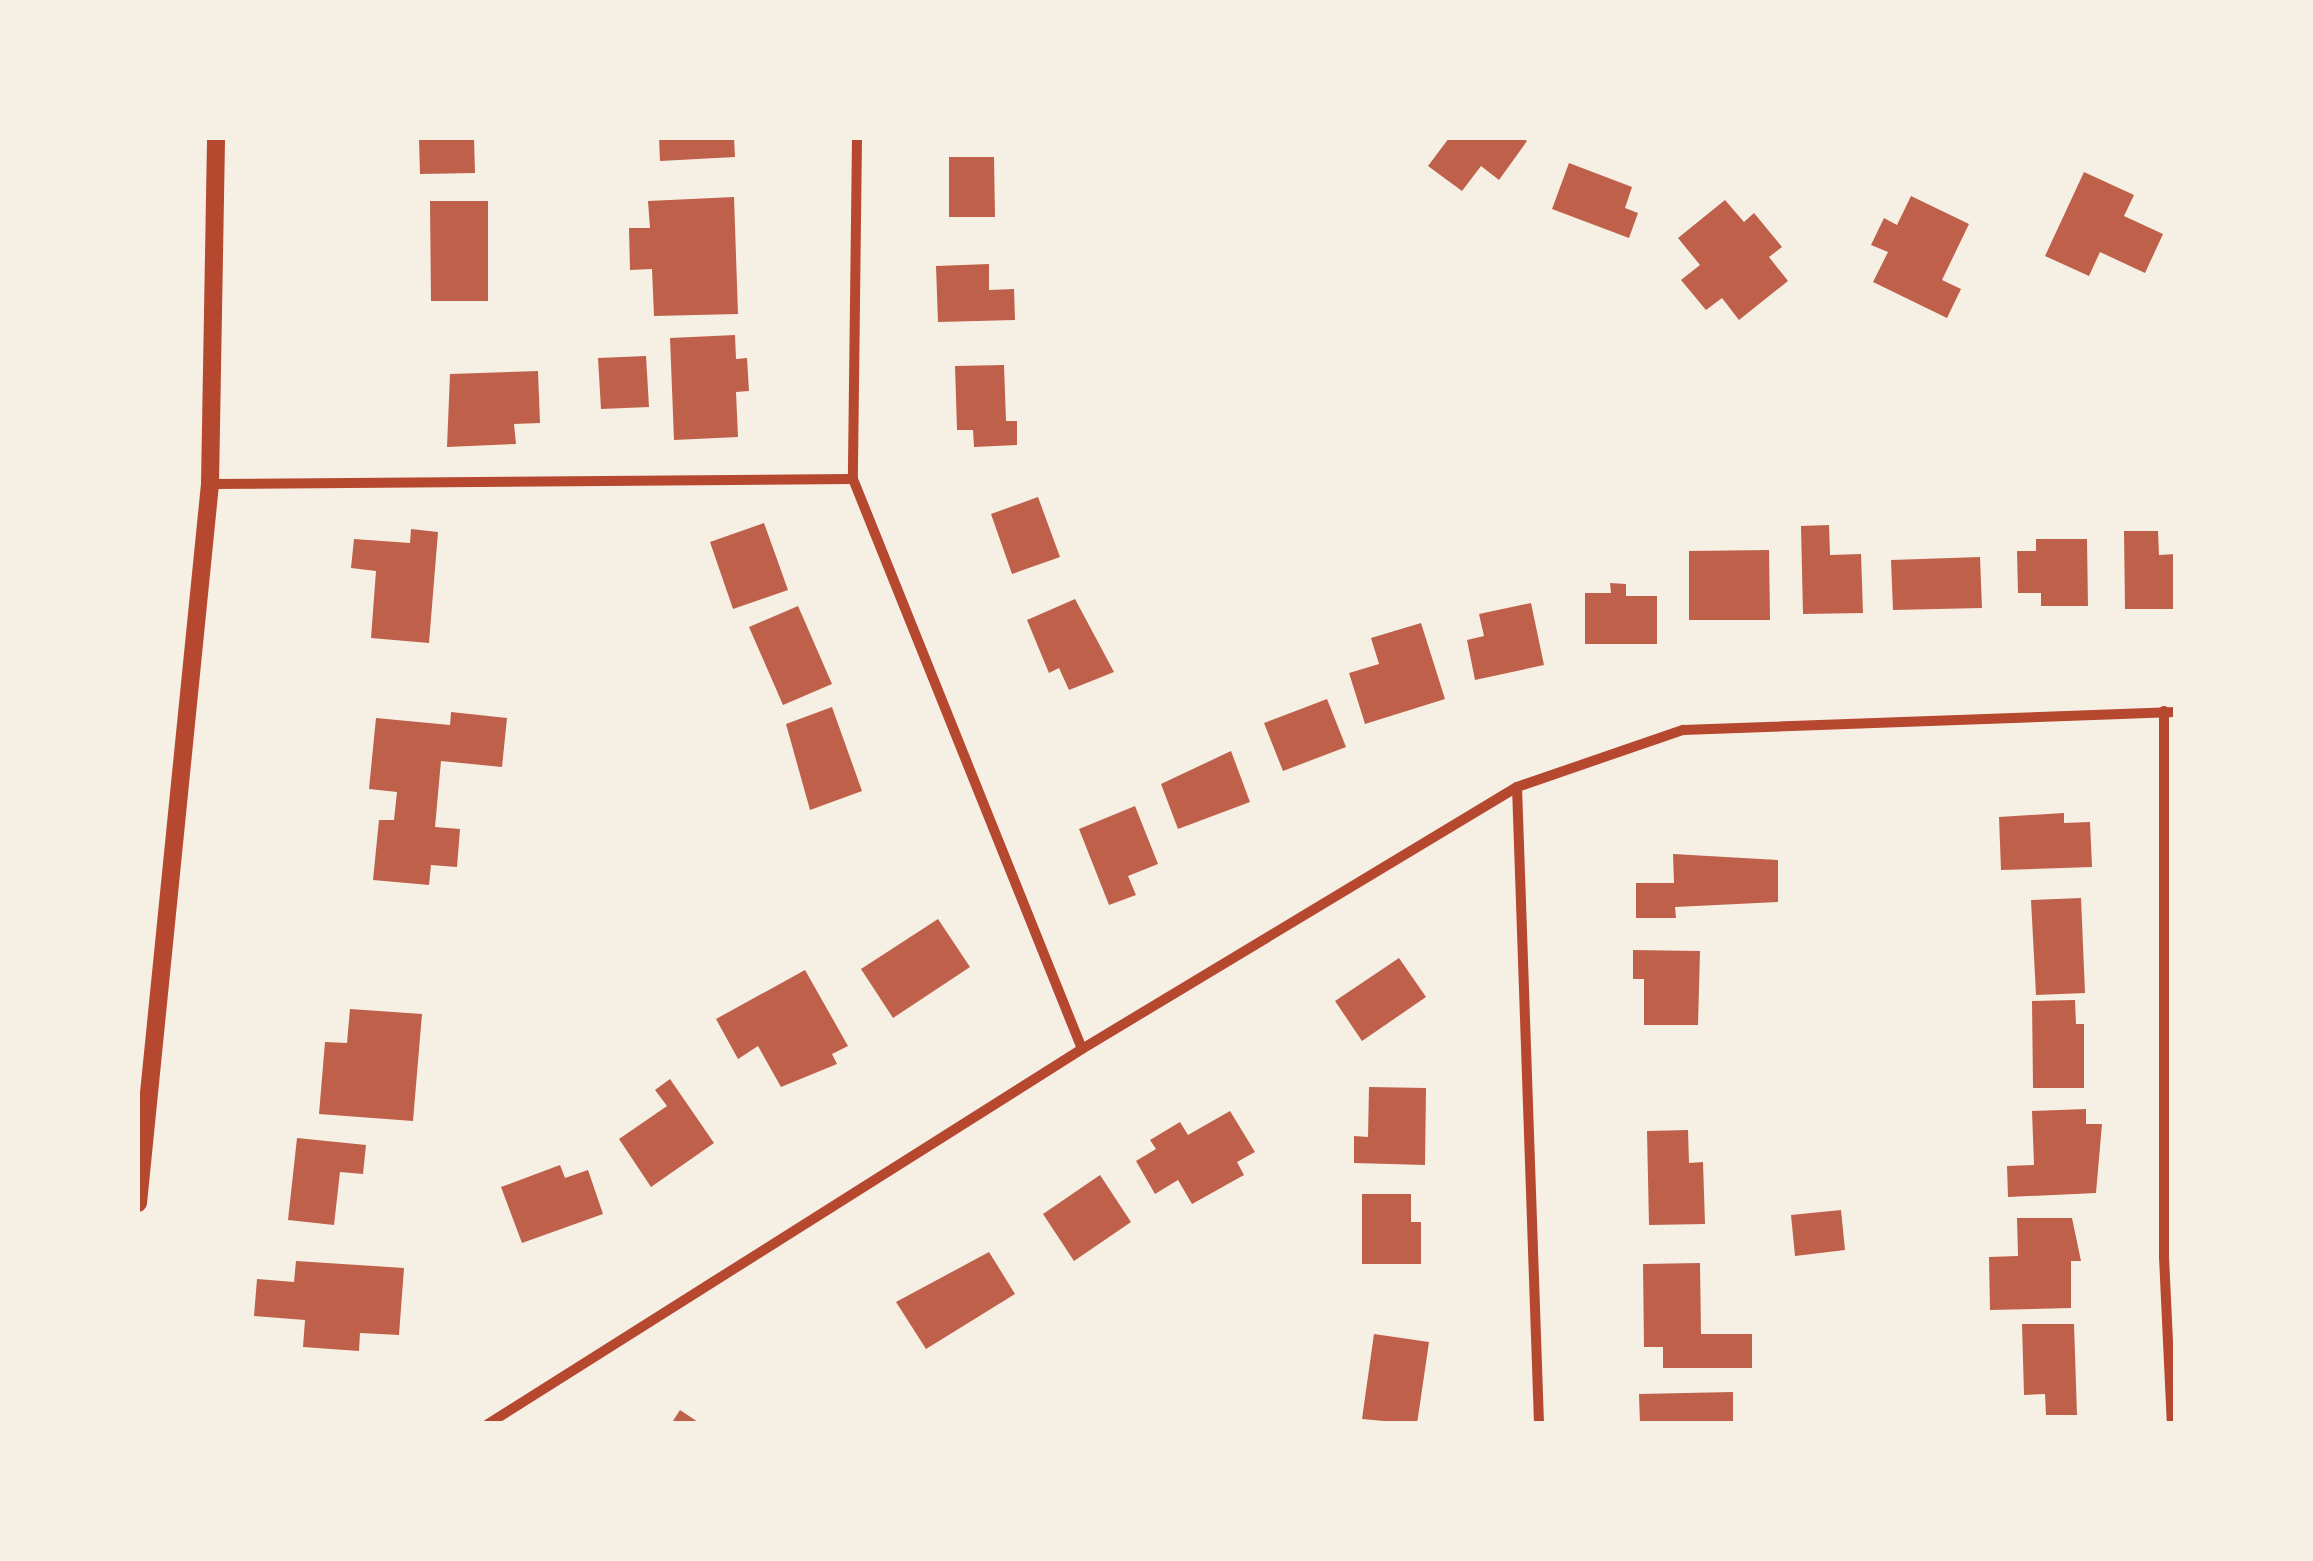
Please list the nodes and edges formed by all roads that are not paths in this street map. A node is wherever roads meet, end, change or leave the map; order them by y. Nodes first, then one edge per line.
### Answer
1 (216, 138) edge
2 (858, 138) edge
3 (853, 478) junction
4 (210, 484) junction
5 (2170, 712) edge
6 (1517, 787) junction
7 (1082, 1049) junction
8 (138, 1203) edge
9 (488, 1424) edge
10 (1539, 1424) edge
11 (2172, 1424) edge

1 - 4 street
2 - 3 street
3 - 4 street
3 - 7 street
4 - 8 street
5 - 6 street
5 - 11 street
6 - 7 street
6 - 10 street
7 - 9 street

